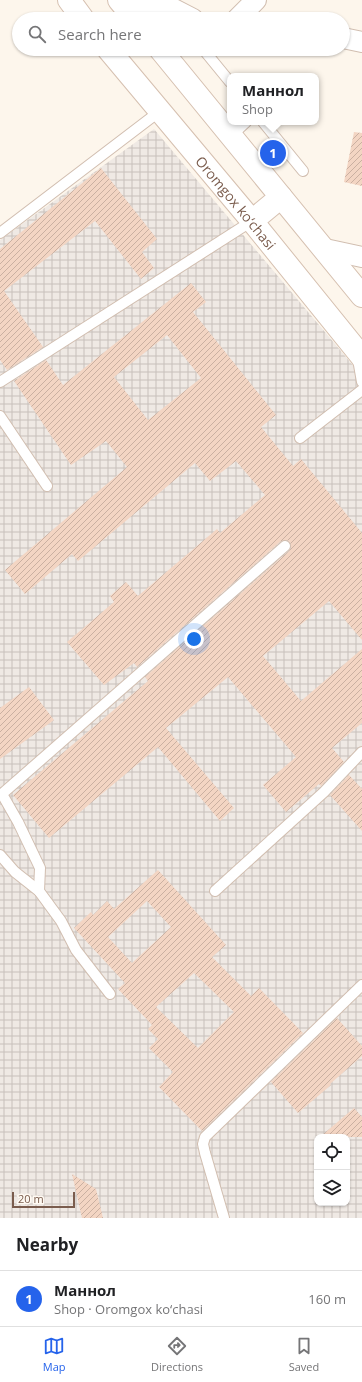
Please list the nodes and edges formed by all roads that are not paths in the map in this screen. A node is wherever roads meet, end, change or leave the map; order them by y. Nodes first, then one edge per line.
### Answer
1 (69, 0) edge
2 (119, 0) edge
3 (256, 0) edge
4 (169, 8) edge
5 (78, 12) edge
6 (129, 12) edge
7 (244, 12) edge
8 (350, 39) edge
9 (362, 42) edge
10 (114, 56) edge
11 (167, 56) edge
12 (209, 56) edge
13 (227, 78) edge
14 (160, 111) junction
15 (227, 117) edge
16 (265, 125) edge
17 (239, 129) edge
18 (303, 171) dead end
19 (281, 197) junction
20 (252, 221) junction
21 (0, 233) edge
22 (325, 249) junction
23 (362, 257) edge
24 (362, 296) edge
25 (358, 352) edge
26 (0, 382) edge
27 (362, 382) edge
28 (362, 390) edge
29 (0, 416) edge
30 (300, 438) dead end
31 (47, 486) dead end
32 (285, 546) dead end
33 (362, 752) edge
34 (0, 856) edge
35 (38, 891) junction
36 (215, 891) dead end
37 (362, 985) edge
38 (110, 994) dead end
39 (224, 1218) edge

1 - 5 main road
2 - 4 street
2 - 6 main road
3 - 7 street
8 - 9 street
10 - 14 main road, Oromgox ko‘chasi
11 - 15 main road
12 - 13 lane
14 - 20 main road, Oromgox ko‘chasi
14 - 21 lane
16 - 18 lane
17 - 19 main road
19 - 20 main road
19 - 22 main road
20 - 25 main road, Oromgox ko‘chasi
20 - 26 lane
22 - 23 street
22 - 24 main road
25 - 27 lane
28 - 30 lane
29 - 31 lane
32 - 35 lane
33 - 36 lane
34 - 35 lane
35 - 38 lane
37 - 39 lane

